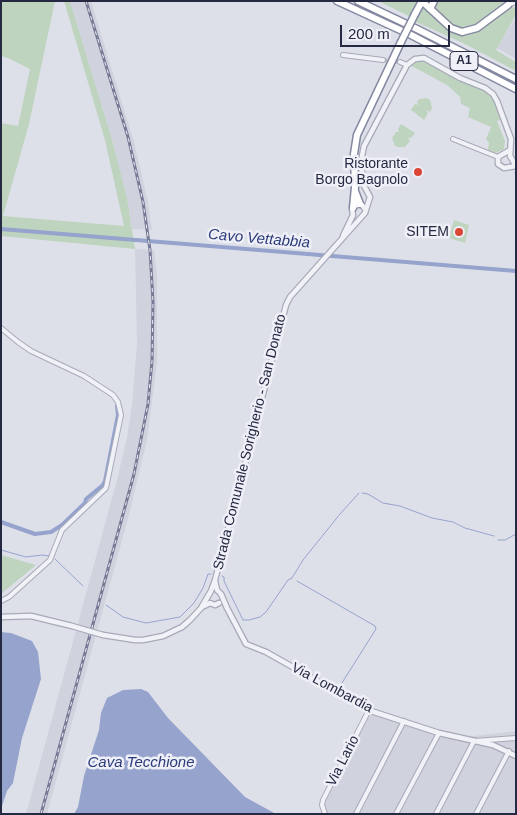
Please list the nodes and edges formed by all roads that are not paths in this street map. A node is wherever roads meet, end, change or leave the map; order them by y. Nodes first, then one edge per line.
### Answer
1 (337, 1) edge
2 (358, 1) edge
3 (434, 1) edge
4 (516, 2) edge
5 (510, 3) edge
6 (425, 5) edge
7 (343, 55) dead end
8 (383, 60) tunnel mouth
9 (400, 62) tunnel mouth
10 (407, 65) junction
11 (516, 79) edge
12 (516, 89) edge
13 (453, 139) dead end
14 (510, 150) junction
15 (505, 153) junction
16 (498, 157) junction
17 (513, 163) edge
18 (355, 187) junction
19 (370, 200) junction
20 (361, 204) junction
21 (366, 210) junction
22 (353, 211) junction
23 (362, 217) junction
24 (337, 244) junction
25 (1, 328) edge
26 (215, 580) junction
27 (217, 590) junction
28 (209, 593) junction
29 (222, 597) junction
30 (1, 601) edge
31 (219, 603) junction
32 (210, 604) junction
33 (201, 608) junction
34 (227, 608) junction
35 (1, 617) edge
36 (369, 710) junction
37 (404, 722) junction
38 (439, 732) junction
39 (516, 738) edge
40 (474, 741) junction
41 (509, 751) junction
42 (516, 756) edge
43 (325, 814) edge
44 (356, 814) edge
45 (396, 814) edge
46 (436, 814) edge
47 (476, 814) edge

1 - 12 highway, A1
2 - 11 highway, A1
3 - 6 highway
4 - 5 street
5 - 6 highway
6 - 18 highway, bridge
7 - 8 street
9 - 10 street
10 - 14 street
10 - 19 street
13 - 16 street
14 - 15 street
14 - 17 street
15 - 16 street
15 - 17 street
16 - 17 street
18 - 20 highway
18 - 22 highway
19 - 20 street
19 - 21 street
20 - 21 street
20 - 22 street
21 - 23 street
22 - 23 street
22 - 24 street
23 - 24 street
24 - 26 street, Strada Comunale Sorigherio - San Donato
25 - 30 street
26 - 27 street
26 - 28 street, Strada Comunale Sorigherio - San Donato
27 - 28 street
27 - 29 street
28 - 32 street
28 - 33 street, Strada Comunale Sorigherio - San Donato
29 - 31 street
29 - 34 street, Via Lombardia
31 - 32 street
31 - 34 street
32 - 33 street
33 - 35 street, bridge
34 - 36 street, Via Lombardia
36 - 37 street, Via Lombardia
36 - 43 street, Via Lario
37 - 38 street, Via Lombardia
37 - 44 street
38 - 40 street, Via Lombardia
38 - 45 street
39 - 40 street
40 - 41 street, Via Lombardia
40 - 46 street
41 - 42 street, Via Lombardia
41 - 47 street

